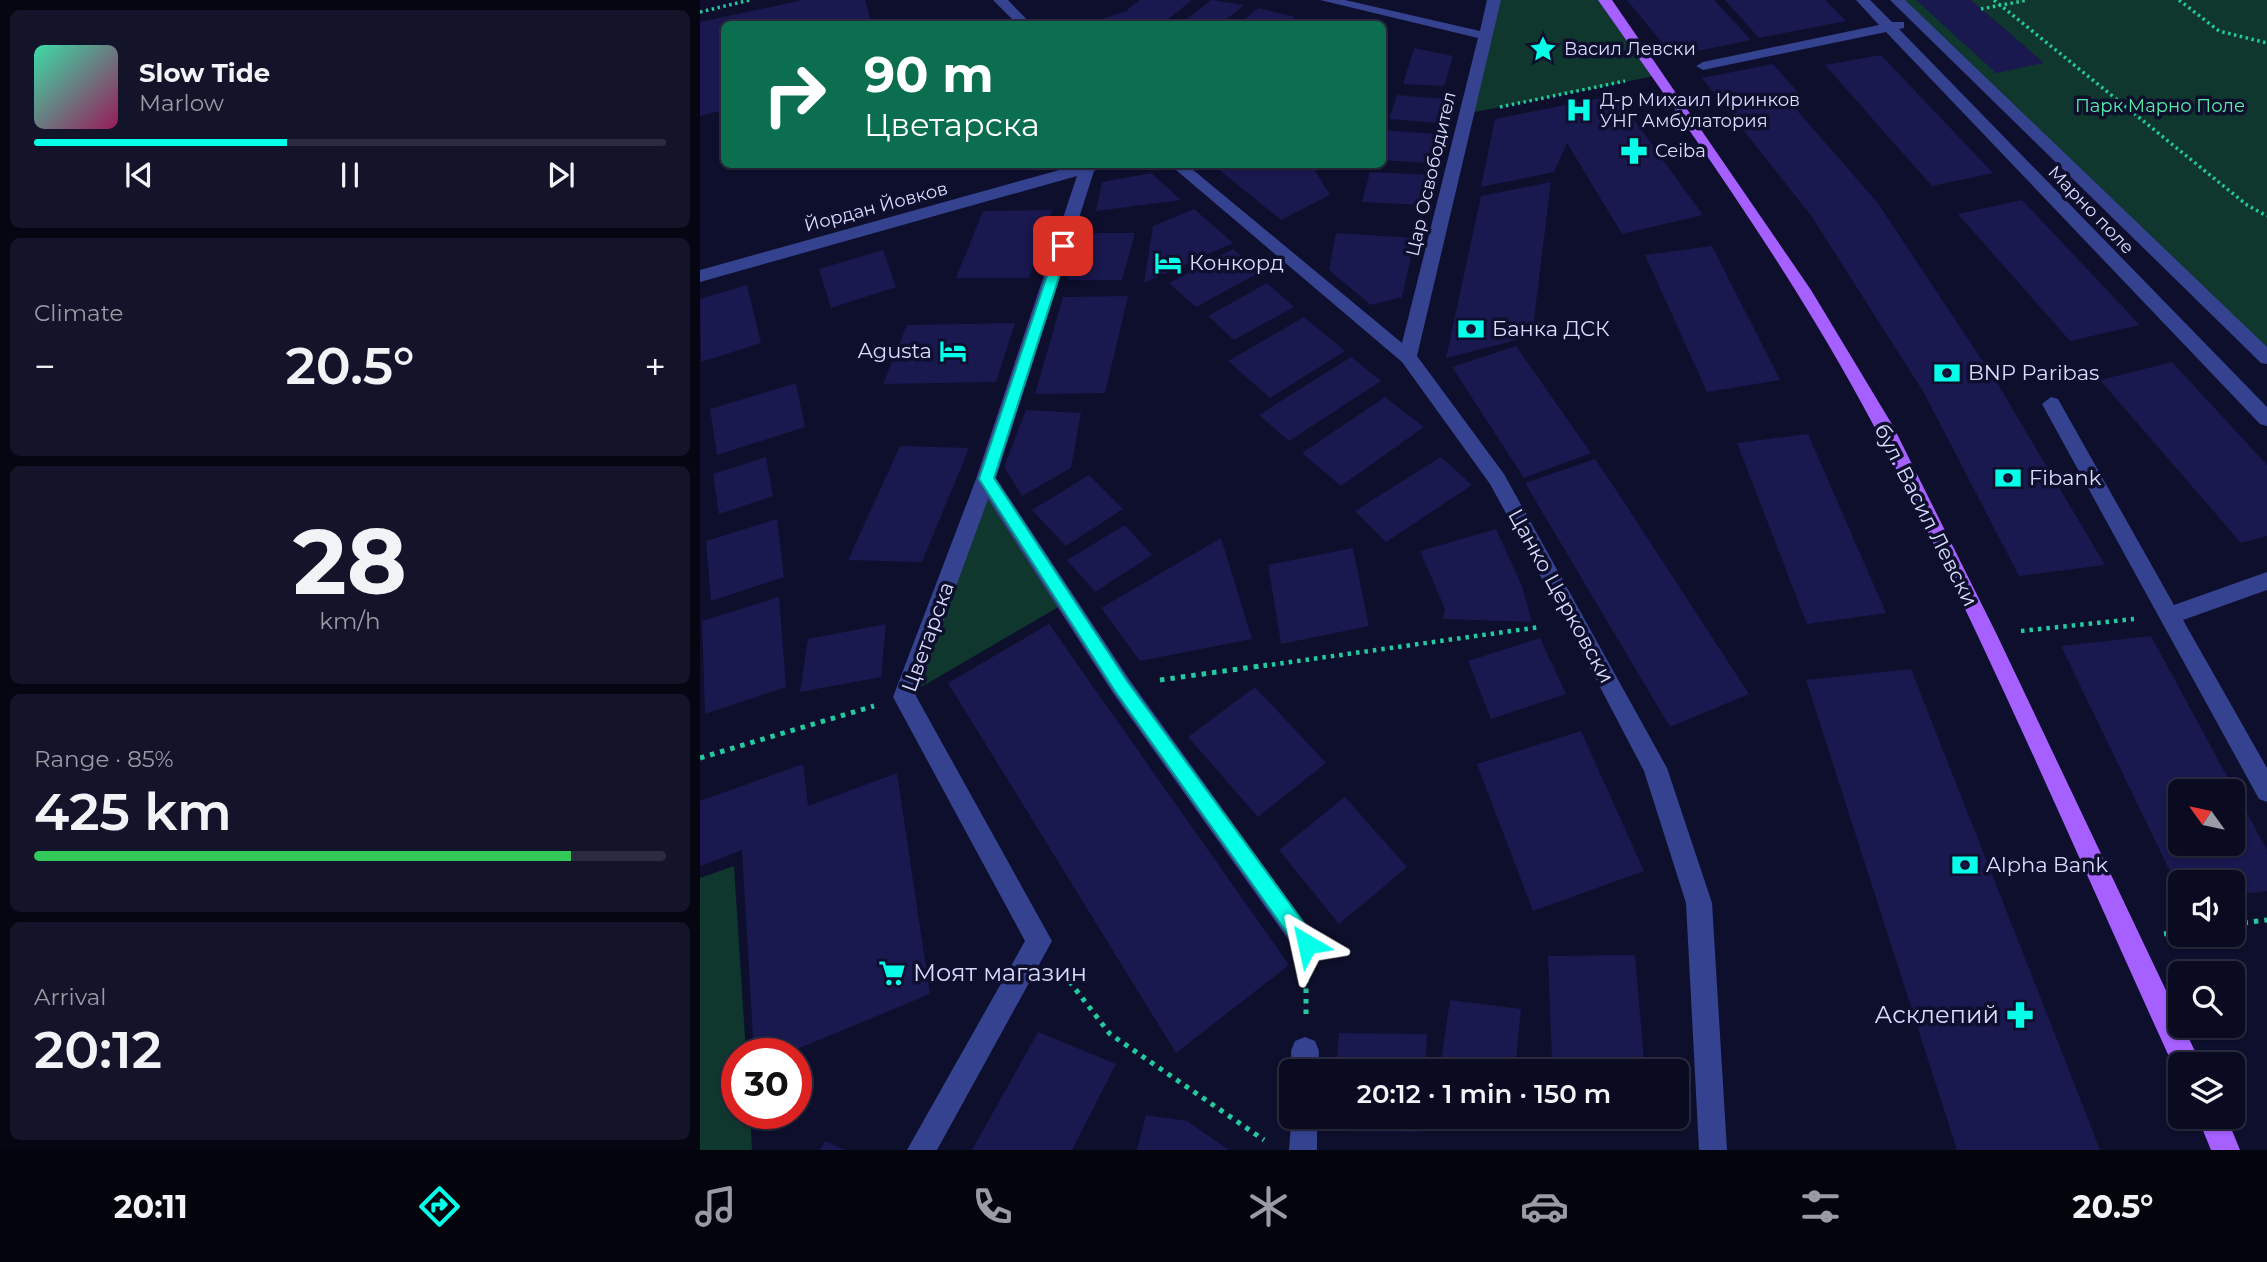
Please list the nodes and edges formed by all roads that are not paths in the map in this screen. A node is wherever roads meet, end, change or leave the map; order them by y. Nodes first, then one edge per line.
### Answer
1 (1000, 0) edge
2 (1327, 0) edge
3 (1494, 0) edge
4 (1605, 0) edge
5 (1863, 0) edge
6 (1897, 0) edge
7 (1021, 21) edge
8 (1918, 21) junction
9 (1888, 27) junction
10 (1485, 36) junction
11 (1703, 65) dead end
12 (1086, 168) edge
13 (1092, 168) edge
14 (1181, 168) edge
15 (700, 276) edge
16 (1408, 357) junction
17 (2267, 358) edge
18 (2051, 404) dead end
19 (2267, 419) edge
20 (986, 479) junction
21 (2267, 581) edge
22 (2169, 616) junction
23 (2267, 791) edge
24 (1307, 944) road end
25 (2181, 1052) edge
26 (1303, 1129) edge
27 (2217, 1129) edge
28 (921, 1150) edge
29 (1303, 1150) edge
30 (1713, 1150) edge
31 (2226, 1150) edge

1 - 7 street
2 - 10 street
3 - 10 street, Цар Освободител
4 - 25 main road, бул. Васил Левски
5 - 9 street, Марно поле
6 - 8 street, Марно поле
8 - 9 street
8 - 17 street, Марно поле
9 - 11 street
9 - 19 street, Марно поле
10 - 16 street, Цар Освободител
12 - 15 street, Йордан Йовков
13 - 20 street, Цветарска
14 - 16 street, Цанко Церковски
16 - 30 street, Цанко Церковски
18 - 22 street
20 - 24 street
20 - 28 street, Цветарска
21 - 22 street
22 - 23 street
26 - 29 street
27 - 31 main road

